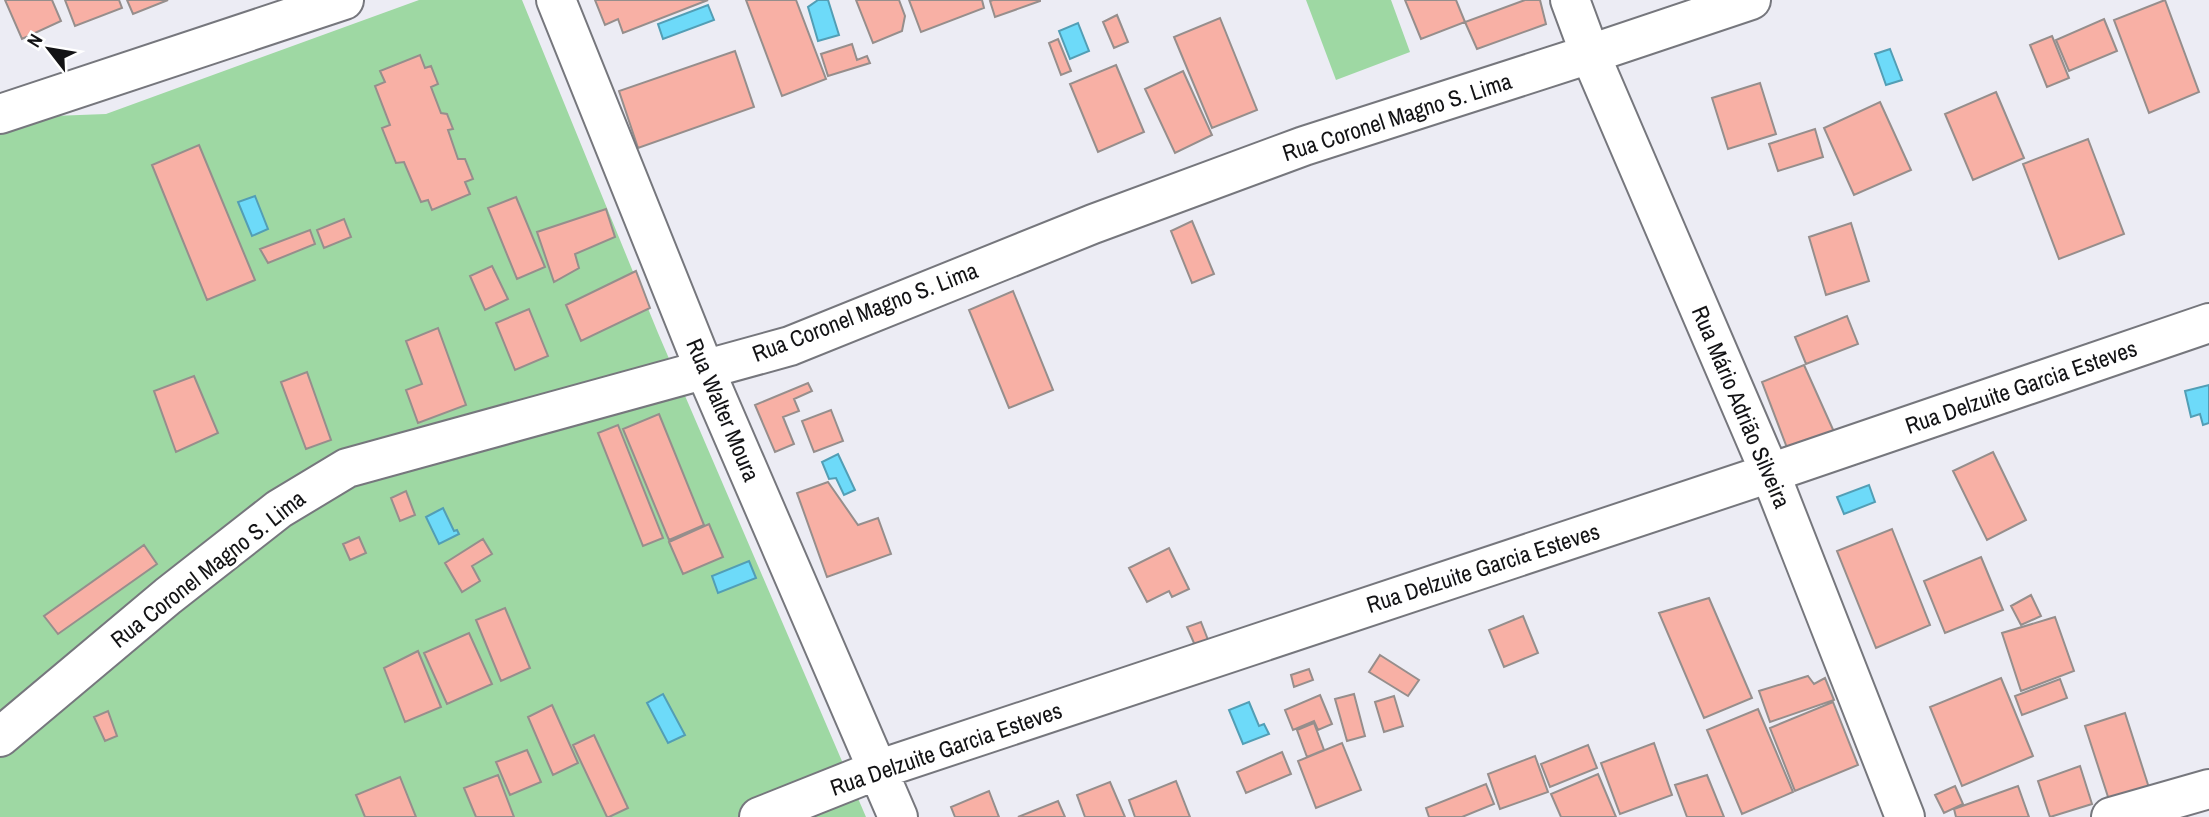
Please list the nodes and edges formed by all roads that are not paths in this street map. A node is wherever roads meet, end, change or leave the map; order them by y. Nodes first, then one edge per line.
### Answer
1 (344, 0) edge
2 (556, 0) edge
3 (1570, 0) edge
4 (1751, 0) edge
5 (1590, 54) junction
6 (0, 114) edge
7 (2209, 323) edge
8 (704, 368) junction
9 (1770, 473) junction
10 (0, 737) edge
11 (877, 770) junction
12 (2209, 789) edge
13 (759, 817) edge
14 (898, 817) edge
15 (1905, 817) edge
16 (2111, 817) edge

1 - 6 street
2 - 8 street, Rua Walter Moura
3 - 5 street, Rua Mário Adrião Silveira
4 - 5 street, Rua Coronel Magno S. Lima
5 - 8 street, Rua Coronel Magno S. Lima
5 - 9 street, Rua Mário Adrião Silveira
7 - 9 street, Rua Delzuite Garcia Esteves
8 - 10 street, Rua Coronel Magno S. Lima
8 - 11 street, Rua Walter Moura
9 - 11 street, Rua Delzuite Garcia Esteves
9 - 15 street, Rua Mário Adrião Silveira
11 - 13 street, Rua Delzuite Garcia Esteves
11 - 14 street, Rua Walter Moura
12 - 16 street

